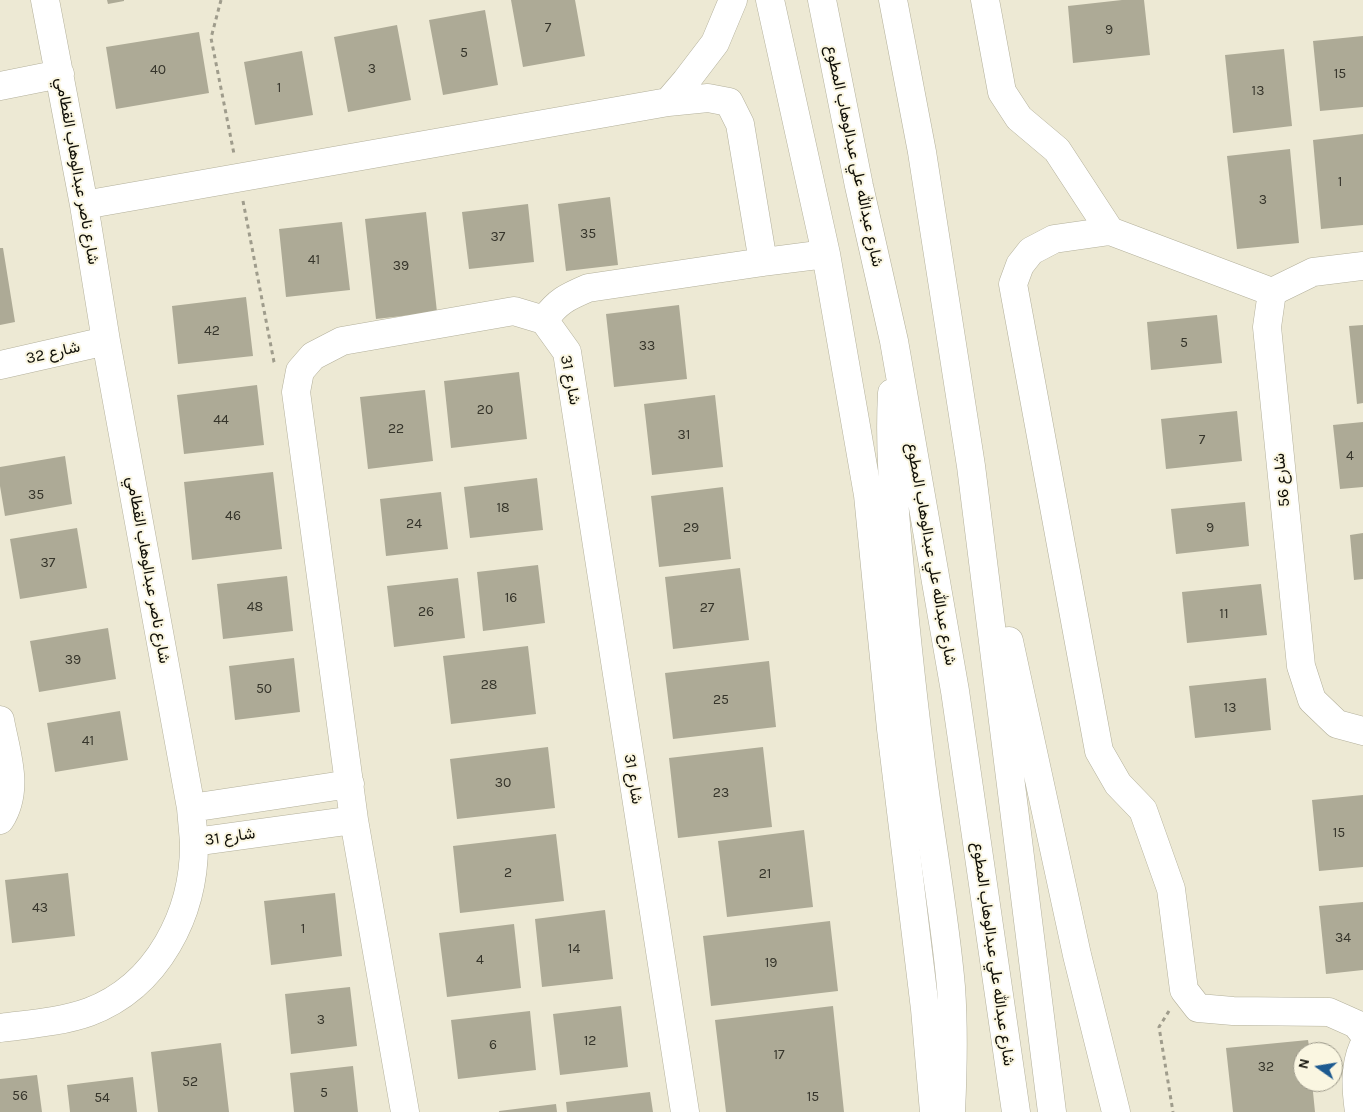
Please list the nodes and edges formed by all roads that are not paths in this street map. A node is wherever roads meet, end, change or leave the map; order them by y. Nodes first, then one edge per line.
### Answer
1 (45, 0) edge
2 (733, 0) edge
3 (770, 0) edge
4 (822, 0) edge
5 (893, 0) edge
6 (985, 0) edge
7 (60, 74) junction
8 (0, 86) edge
9 (668, 102) junction
10 (84, 205) junction
11 (1110, 231) junction
12 (826, 254) junction
13 (763, 262) junction
14 (1363, 266) edge
15 (1272, 292) junction
16 (544, 320) junction
17 (106, 341) junction
18 (894, 341) junction
19 (0, 365) edge
20 (971, 466) junction
21 (0, 720) edge
22 (1363, 731) edge
23 (350, 784) junction
24 (190, 808) junction
25 (0, 820) edge
26 (354, 820) junction
27 (194, 842) junction
28 (0, 1028) edge
29 (1363, 1032) edge
30 (1363, 1047) edge
31 (1050, 1100) edge
32 (1015, 1102) edge
33 (405, 1112) edge
34 (685, 1112) edge
35 (934, 1112) edge
36 (951, 1112) edge
37 (1116, 1112) edge
38 (1359, 1112) edge

1 - 7 street, شارع ناصر عبدالوهاب القطامي
2 - 9 street
3 - 12 street
4 - 18 street, شارع عبدالله علي عبدالوهاب المطوع
5 - 20 street
6 - 11 street
7 - 8 street
7 - 10 street, شارع ناصر عبدالوهاب القطامي
9 - 10 street
9 - 13 street
10 - 17 street, شارع ناصر عبدالوهاب القطامي
11 - 15 street
11 - 29 street
12 - 13 street
12 - 35 street
13 - 16 street
14 - 15 street
15 - 22 street, شارع 56
16 - 23 street
16 - 34 street, شارع 31
17 - 19 street, شارع 32
17 - 24 street, شارع ناصر عبدالوهاب القطامي
18 - 32 street, شارع عبدالله علي عبدالوهاب المطوع
18 - 36 street
20 - 31 street
20 - 37 street
21 - 25 street
23 - 24 street
23 - 26 street
24 - 27 street, شارع ناصر عبدالوهاب القطامي
26 - 27 street, شارع 31
26 - 33 street
27 - 28 street, شارع ناصر عبدالوهاب القطامي
30 - 38 street

